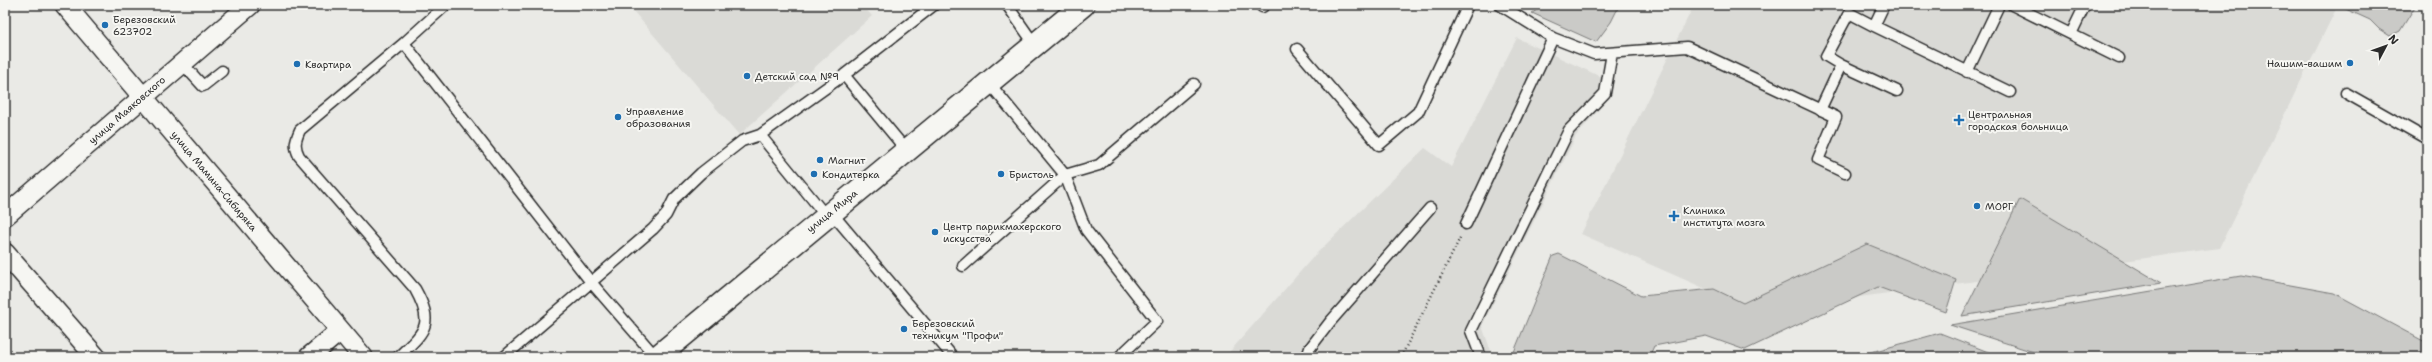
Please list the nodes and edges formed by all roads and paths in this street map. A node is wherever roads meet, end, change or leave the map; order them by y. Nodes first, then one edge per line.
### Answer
1 (65, 5) edge
2 (250, 5) edge
3 (446, 5) edge
4 (934, 5) edge
5 (1007, 5) edge
6 (1083, 5) edge
7 (1468, 5) edge
8 (1500, 5) edge
9 (1884, 5) edge
10 (1999, 5) edge
11 (2012, 5) edge
12 (2085, 5) edge
13 (1874, 26) junction
14 (2071, 34) junction
15 (1553, 38) junction
16 (404, 43) junction
17 (1035, 45) junction
18 (1297, 49) dead end
19 (1612, 53) junction
20 (2119, 58) dead end
21 (181, 62) junction
22 (1841, 64) junction
23 (222, 70) dead end
24 (1967, 72) junction
25 (844, 75) junction
26 (989, 83) junction
27 (1194, 84) dead end
28 (1897, 92) dead end
29 (2010, 92) dead end
30 (2346, 93) dead end
31 (143, 96) junction
32 (1820, 110) junction
33 (760, 135) junction
34 (2427, 139) edge
35 (907, 151) junction
36 (1845, 173) dead end
37 (1065, 175) junction
38 (1430, 208) dead end
39 (828, 214) junction
40 (5, 216) edge
41 (1466, 224) joint
42 (5, 253) edge
43 (963, 266) dead end
44 (590, 281) junction
45 (340, 331) junction
46 (96, 357) edge
47 (309, 357) edge
48 (363, 357) edge
49 (398, 357) edge
50 (504, 357) edge
51 (656, 357) edge
52 (953, 357) edge
53 (1119, 357) edge
54 (1307, 357) edge
55 (1401, 357) edge
56 (1482, 357) edge

1 - 31 street, улица Мамина-Сибиряка
2 - 21 street, улица Маяковского
3 - 16 lane
4 - 25 lane
5 - 17 lane
6 - 17 street, улица Мира
7 - 18 lane
8 - 15 lane
9 - 13 lane
10 - 24 lane
11 - 14 lane
12 - 14 lane
13 - 22 lane
13 - 24 lane
14 - 20 lane
15 - 19 lane
15 - 41 lane
16 - 44 lane
16 - 49 lane
17 - 26 street, улица Мира
19 - 32 lane
19 - 56 lane
21 - 23 lane
21 - 31 street, улица Маяковского
22 - 28 lane
22 - 32 lane
24 - 29 lane
25 - 33 lane
25 - 35 lane
26 - 35 street, улица Мира
26 - 37 lane
27 - 37 lane
30 - 34 lane
31 - 40 street, улица Маяковского
31 - 45 street, улица Мамина-Сибиряка
32 - 36 lane
33 - 39 lane
33 - 44 lane
35 - 39 street, улица Мира
37 - 43 lane
37 - 53 lane
38 - 54 lane
39 - 51 street, улица Мира
39 - 52 lane
41 - 55 path
42 - 46 street
44 - 50 lane
44 - 51 lane
45 - 47 street
45 - 48 street, улица Мамина-Сибиряка

